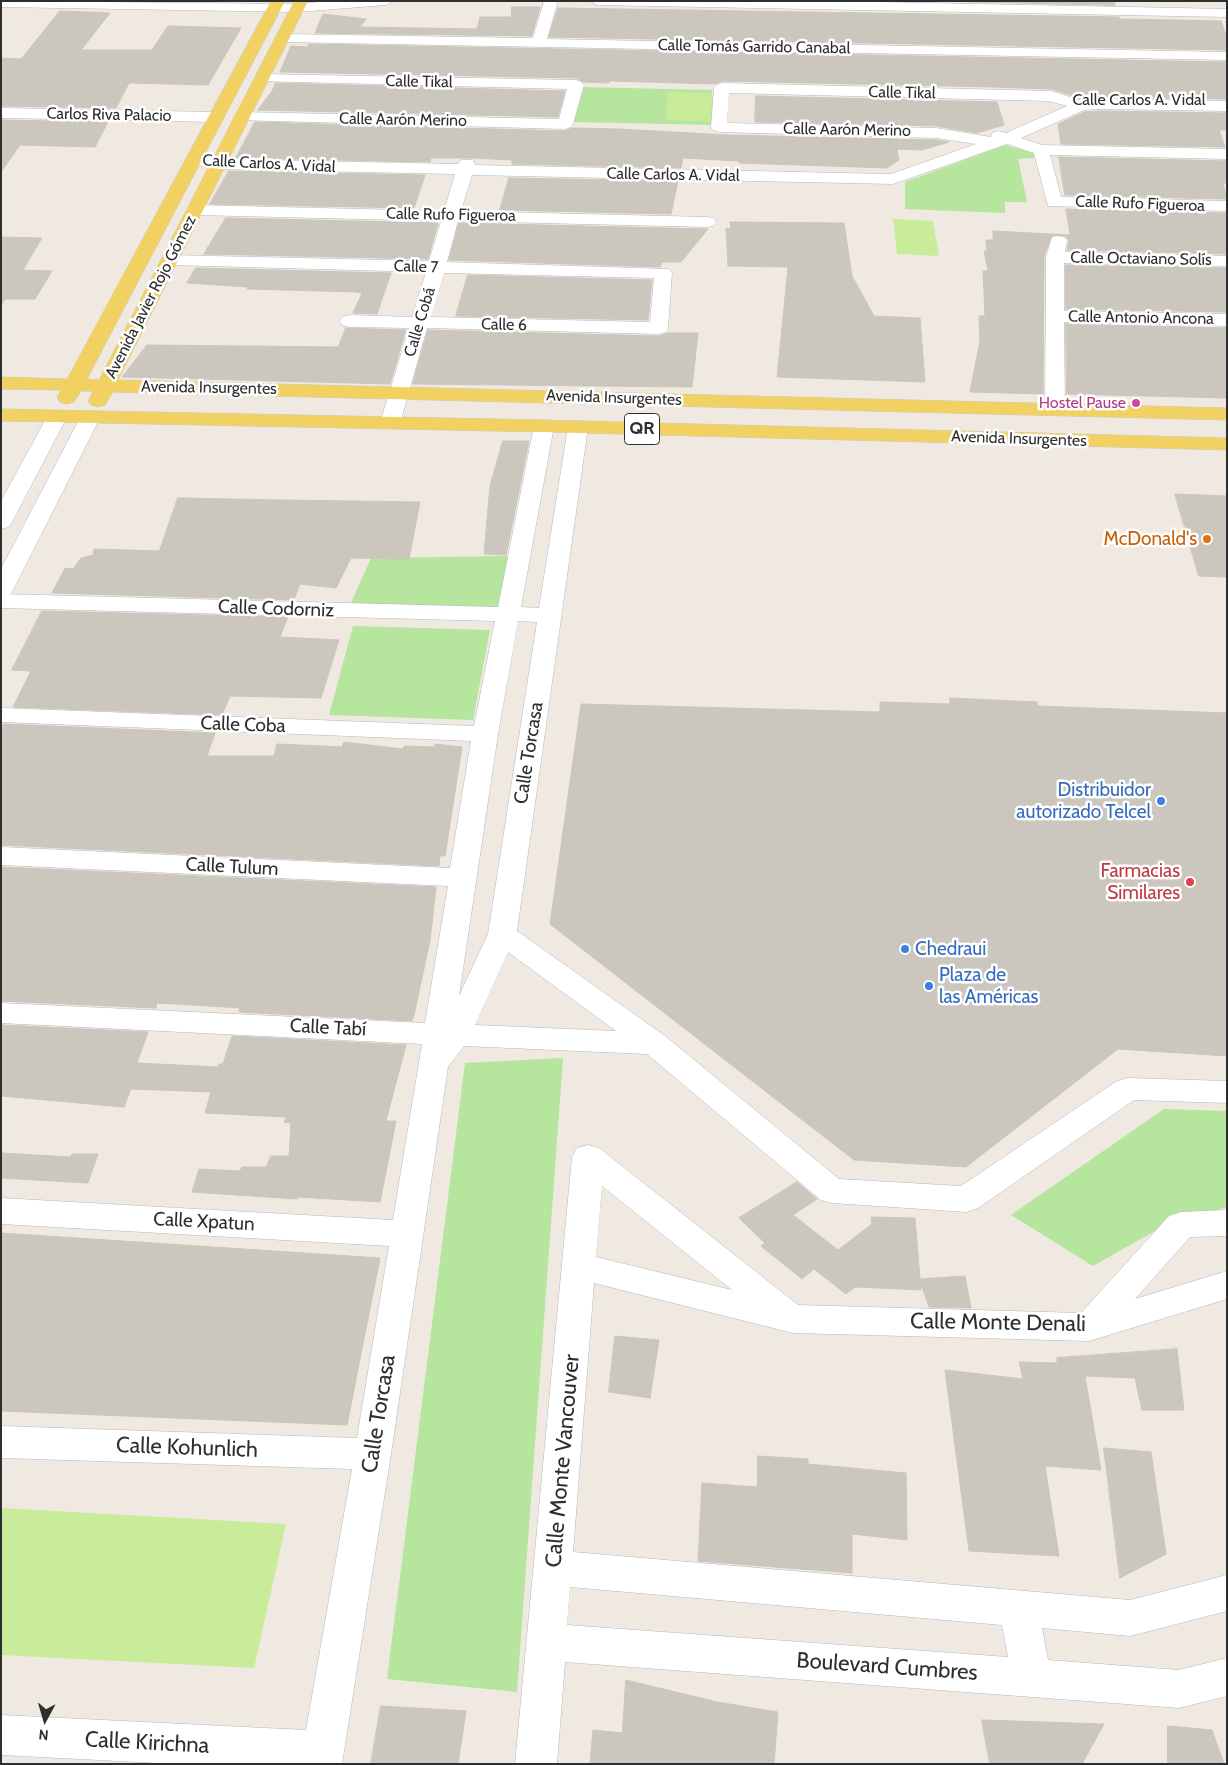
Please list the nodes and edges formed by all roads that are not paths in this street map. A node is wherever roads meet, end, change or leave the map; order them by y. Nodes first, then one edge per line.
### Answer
1 (201, 1) edge
2 (386, 1) edge
3 (551, 1) edge
4 (597, 1) edge
5 (2, 3) edge
6 (735, 3) edge
7 (277, 4) edge
8 (303, 5) edge
9 (795, 8) edge
10 (1079, 12) edge
11 (1227, 13) edge
12 (797, 32) dead end
13 (282, 38) junction
14 (1086, 38) dead end
15 (540, 42) junction
16 (776, 47) junction
17 (797, 48) junction
18 (1089, 53) junction
19 (1227, 56) edge
20 (262, 78) junction
21 (771, 90) junction
22 (1065, 100) junction
23 (1227, 100) edge
24 (1081, 106) junction
25 (1227, 106) edge
26 (1, 113) edge
27 (242, 117) junction
28 (216, 118) junction
29 (565, 124) joint
30 (719, 127) joint
31 (992, 139) junction
32 (1041, 150) junction
33 (1227, 154) edge
34 (194, 160) junction
35 (220, 161) junction
36 (466, 167) junction
37 (1227, 206) edge
38 (195, 210) junction
39 (452, 215) junction
40 (707, 222) dead end
41 (1058, 238) dead end
42 (1055, 257) junction
43 (170, 260) junction
44 (1227, 261) edge
45 (436, 268) junction
46 (1055, 316) junction
47 (1227, 320) edge
48 (349, 321) dead end
49 (420, 323) junction
50 (659, 328) joint
51 (1, 383) edge
52 (74, 385) junction
53 (106, 386) junction
54 (399, 392) junction
55 (1055, 409) junction
56 (1227, 414) edge
57 (1, 415) edge
58 (57, 417) junction
59 (90, 418) junction
60 (390, 423) junction
61 (544, 426) junction
62 (578, 427) junction
63 (1227, 444) edge
64 (1, 522) edge
65 (1, 592) edge
66 (1, 602) edge
67 (508, 615) junction
68 (550, 615) junction
69 (1, 715) edge
70 (485, 734) junction
71 (1, 856) edge
72 (462, 878) junction
73 (502, 934) junction
74 (1, 1012) edge
75 (443, 1044) junction
76 (654, 1044) junction
77 (1227, 1092) edge
78 (1, 1211) edge
79 (1227, 1223) edge
80 (406, 1234) junction
81 (580, 1266) junction
82 (1227, 1285) edge
83 (792, 1319) junction
84 (1089, 1327) junction
85 (1, 1442) edge
86 (373, 1454) junction
87 (553, 1568) junction
88 (1227, 1593) edge
89 (1019, 1608) junction
90 (546, 1642) junction
91 (1227, 1677) edge
92 (1031, 1678) junction
93 (1, 1735) edge
94 (322, 1758) edge
95 (536, 1764) edge

1 - 7 street
2 - 8 street
3 - 15 street
4 - 6 street
5 - 7 street
6 - 9 street
7 - 8 street
7 - 28 main road, Avenida Javier Rojo Gómez
8 - 13 main road, Avenida Javier Rojo Gómez
9 - 10 street
10 - 11 street
12 - 17 street
13 - 15 street, Calle Tomás Garrido Canabal
13 - 20 main road, Avenida Javier Rojo Gómez
14 - 18 street
15 - 16 street, Calle Tomás Garrido Canabal
16 - 17 street, Calle Tomás Garrido Canabal
16 - 21 street
17 - 18 street, Calle Tomás Garrido Canabal
18 - 19 street, Calle Tomás Garrido Canabal
20 - 27 main road, Avenida Javier Rojo Gómez
20 - 29 street, Calle Tikal
21 - 22 street, Calle Tikal
21 - 30 street, Calle Tikal
22 - 23 street, Calle Carlos A. Vidal
22 - 24 street, Calle Tikal
22 - 31 street, Calle Carlos A. Vidal
24 - 25 street, Calle Carlos A. Vidal
24 - 31 street, Calle Carlos A. Vidal
26 - 28 street, Carlos Riva Palacio
27 - 29 street, Calle Aarón Merino
27 - 35 main road, Avenida Javier Rojo Gómez
28 - 34 main road, Avenida Javier Rojo Gómez
30 - 31 street, Calle Aarón Merino
31 - 32 street, Calle Aarón Merino
31 - 36 street, Calle Carlos A. Vidal
32 - 33 street, Calle Aarón Merino
32 - 37 street, Calle Rufo Figueroa
34 - 35 street, Calle Carlos A. Vidal
34 - 52 main road, Avenida Javier Rojo Gómez
35 - 36 street, Calle Carlos A. Vidal
35 - 38 main road, Avenida Javier Rojo Gómez
36 - 39 street, Calle Cobá
38 - 39 street, Calle Rufo Figueroa
38 - 43 main road, Avenida Javier Rojo Gómez
39 - 40 street, Calle Rufo Figueroa
39 - 45 street, Calle Cobá
41 - 42 street
42 - 44 street, Calle Octaviano Solís
42 - 46 street
43 - 45 street, Calle 7
43 - 53 main road, Avenida Javier Rojo Gómez
45 - 49 street, Calle Cobá
45 - 50 street, Calle 7
46 - 47 street, Calle Antonio Ancona
46 - 55 street
48 - 49 street, Calle 6
49 - 50 street, Calle 6
49 - 54 street, Calle Cobá
51 - 52 main road, Avenida Insurgentes / QR
52 - 53 main road, Avenida Insurgentes / QR
52 - 58 main road, Avenida Javier Rojo Gómez
53 - 54 main road, Avenida Insurgentes / QR
53 - 59 main road, Avenida Javier Rojo Gómez
54 - 55 main road, Avenida Insurgentes / QR
54 - 60 street, Calle Cobá
55 - 56 main road, Avenida Insurgentes / QR
57 - 58 main road, Avenida Insurgentes / QR
58 - 59 main road, Avenida Insurgentes / QR
58 - 64 street, Avenida Javier Rojo Gómez
59 - 60 main road, Avenida Insurgentes / QR
59 - 65 street, Avenida Javier Rojo Gómez
60 - 61 main road, Avenida Insurgentes / QR
61 - 62 main road, Avenida Insurgentes / QR
61 - 67 street, Calle Torcasa
62 - 63 main road, Avenida Insurgentes / QR
62 - 68 street, Calle Torcasa
66 - 67 street, Calle Codorniz
67 - 68 street, Calle Codorniz
67 - 70 street, Calle Torcasa
68 - 73 street, Calle Torcasa
69 - 70 street, Calle Coba
70 - 72 street, Calle Torcasa
71 - 72 street, Calle Tulum
72 - 75 street, Calle Torcasa
73 - 75 street, Calle Torcasa
73 - 76 street
74 - 75 street, Calle Tabí
75 - 76 street, Calle Tabí
75 - 80 street, Calle Torcasa
76 - 77 street
78 - 80 street, Calle Xpatun
79 - 84 street
80 - 86 street, Calle Torcasa
81 - 83 street, Calle Monte Denali
81 - 83 street, Calle Monte Vancouver
81 - 87 street, Calle Monte Vancouver
82 - 84 street, Calle Monte Denali
83 - 84 street, Calle Monte Denali
85 - 86 street, Calle Kohunlich
86 - 94 street, Calle Torcasa
87 - 89 street
87 - 90 street, Calle Monte Vancouver
88 - 89 street
89 - 92 street
90 - 92 street, Boulevard Cumbres
90 - 95 street, Calle Monte Vancouver
91 - 92 street, Boulevard Cumbres
93 - 94 street, Calle Kirichna

